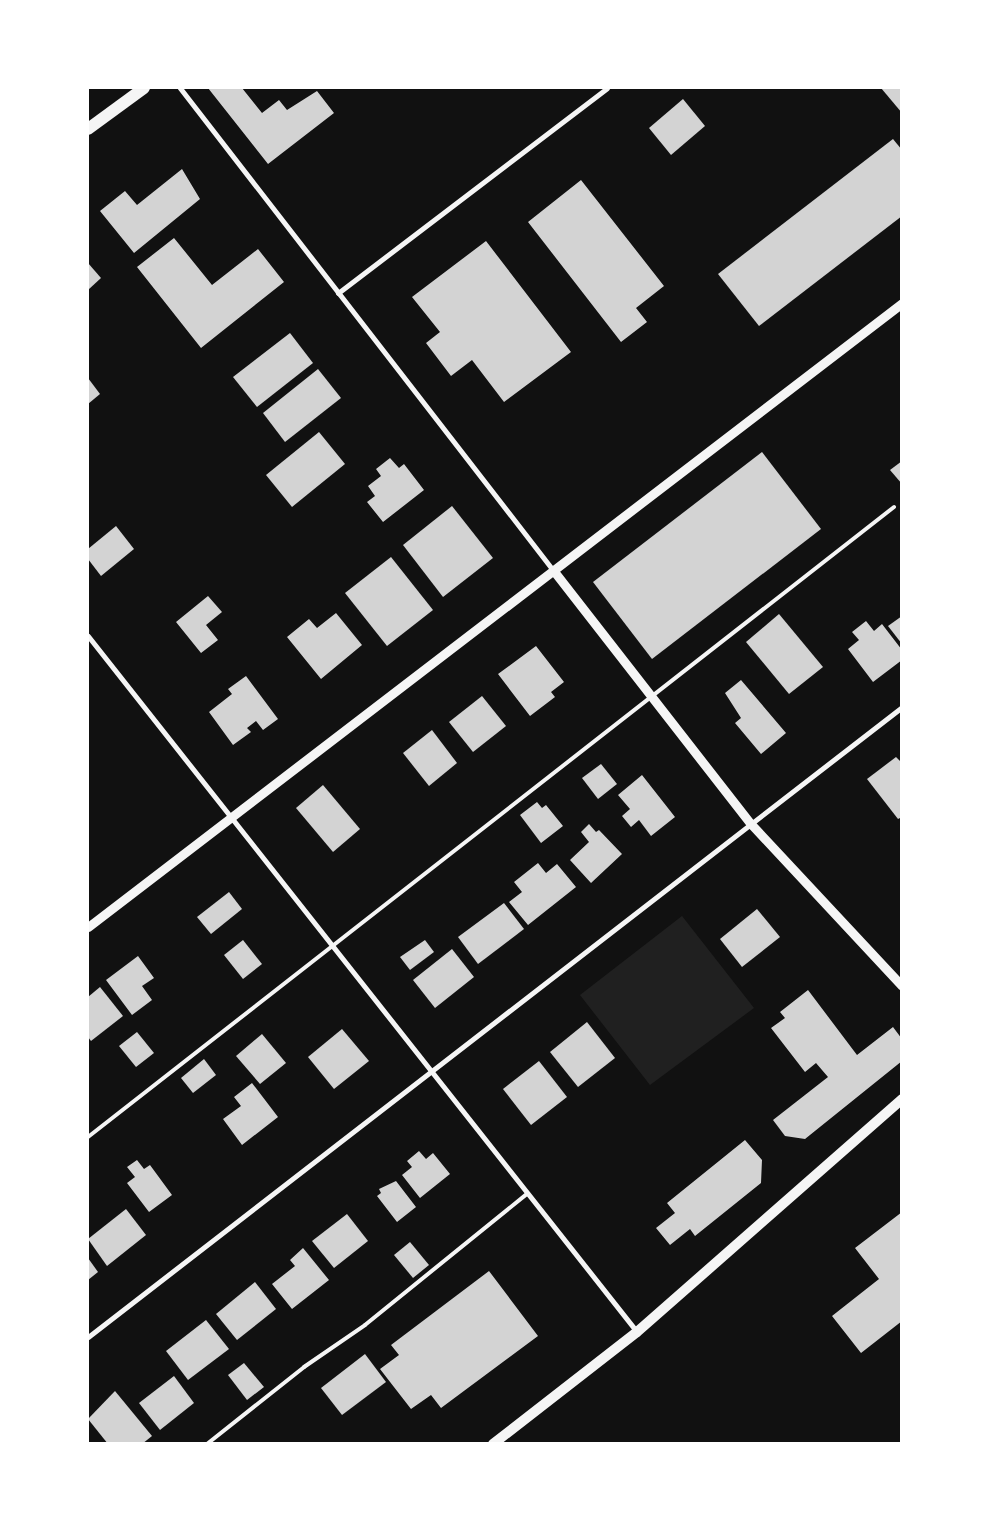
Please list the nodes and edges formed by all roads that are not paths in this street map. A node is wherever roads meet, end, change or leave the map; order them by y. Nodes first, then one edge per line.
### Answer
1 (144, 88) edge
2 (180, 88) edge
3 (606, 88) edge
4 (88, 129) edge
5 (338, 293) junction
6 (902, 303) edge
7 (894, 507) dead end
8 (553, 570) junction
9 (88, 636) edge
10 (652, 697) junction
11 (902, 707) edge
12 (230, 818) junction
13 (750, 824) junction
14 (88, 927) edge
15 (331, 946) junction
16 (902, 986) edge
17 (430, 1071) junction
18 (902, 1099) edge
19 (88, 1137) edge
20 (527, 1194) junction
21 (637, 1332) junction
22 (88, 1337) edge
23 (207, 1444) edge
24 (493, 1444) edge

1 - 4 main road
2 - 5 street
3 - 5 street
5 - 8 street
6 - 8 street
7 - 10 lane
8 - 10 street
8 - 12 street
9 - 12 street
10 - 13 street
10 - 15 lane
11 - 13 street
12 - 14 street
12 - 15 street
13 - 16 street
13 - 17 street
15 - 17 street
15 - 19 lane
17 - 20 street
17 - 22 street
18 - 21 main road
20 - 21 street
20 - 23 lane
21 - 24 main road

